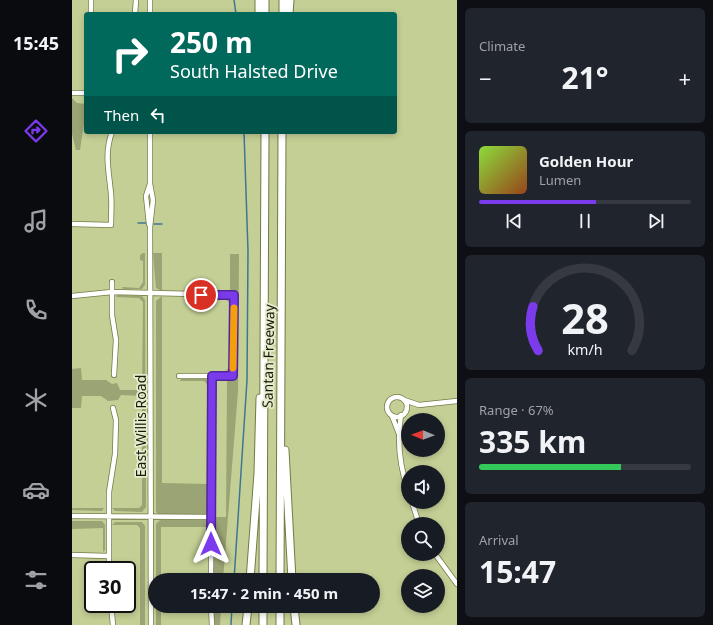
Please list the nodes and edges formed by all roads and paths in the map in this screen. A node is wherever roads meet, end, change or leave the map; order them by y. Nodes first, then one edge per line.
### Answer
1 (91, 0) edge
2 (136, 0) edge
3 (150, 0) edge
4 (259, 0) edge
5 (265, 0) edge
6 (283, 0) edge
7 (290, 0) edge
8 (91, 12) edge
9 (135, 12) edge
10 (150, 12) edge
11 (259, 12) edge
12 (265, 12) edge
13 (283, 12) edge
14 (289, 12) edge
15 (72, 93) edge
16 (84, 93) edge
17 (111, 134) edge
18 (150, 134) edge
19 (265, 134) edge
20 (283, 135) edge
21 (72, 224) edge
22 (112, 282) dead end
23 (112, 292) junction
24 (151, 293) junction
25 (72, 296) edge
26 (114, 375) dead end
27 (265, 375) junction
28 (179, 376) dead end
29 (212, 376) junction
30 (402, 399) junction
31 (457, 401) edge
32 (418, 405) junction
33 (113, 408) dead end
34 (406, 411) joint
35 (401, 415) edge
36 (392, 416) junction
37 (401, 421) edge
38 (281, 429) junction
39 (399, 434) junction
40 (402, 465) edge
41 (72, 516) edge
42 (108, 516) junction
43 (151, 517) junction
44 (211, 517) junction
45 (72, 555) edge
46 (108, 556) junction
47 (108, 561) edge
48 (440, 561) edge
49 (211, 573) edge
50 (251, 573) edge
51 (263, 573) edge
52 (280, 573) edge
53 (292, 573) edge
54 (457, 584) edge
55 (112, 613) edge
56 (212, 613) edge
57 (247, 613) edge
58 (263, 613) edge
59 (280, 613) edge
60 (295, 613) edge
61 (113, 625) edge
62 (151, 625) edge
63 (212, 625) edge
64 (246, 625) edge
65 (263, 625) edge
66 (280, 625) edge
67 (296, 625) edge

1 - 8 street
2 - 9 street
3 - 10 street
4 - 11 highway
5 - 12 highway
6 - 13 highway
7 - 14 highway
15 - 16 street
17 - 21 street
18 - 24 street, East Willis Road
19 - 27 highway, Santan Freeway
20 - 38 highway, Santan Freeway
22 - 23 street
23 - 24 street
23 - 25 street
23 - 26 street
24 - 29 street
24 - 43 street, East Willis Road
27 - 50 highway
27 - 51 highway, Santan Freeway
28 - 29 street
29 - 44 street
30 - 32 street
30 - 34 street
30 - 36 street
31 - 32 street
32 - 34 street
33 - 42 street
35 - 36 street
36 - 39 street
37 - 39 street
38 - 52 highway, Santan Freeway
38 - 53 highway
39 - 40 street
41 - 42 street
42 - 43 street
42 - 46 street
43 - 44 street
43 - 62 street, East Willis Road
44 - 49 street
45 - 46 street
46 - 47 street
48 - 54 street
55 - 61 street
56 - 63 street
57 - 64 highway
58 - 65 highway
59 - 66 highway
60 - 67 highway

